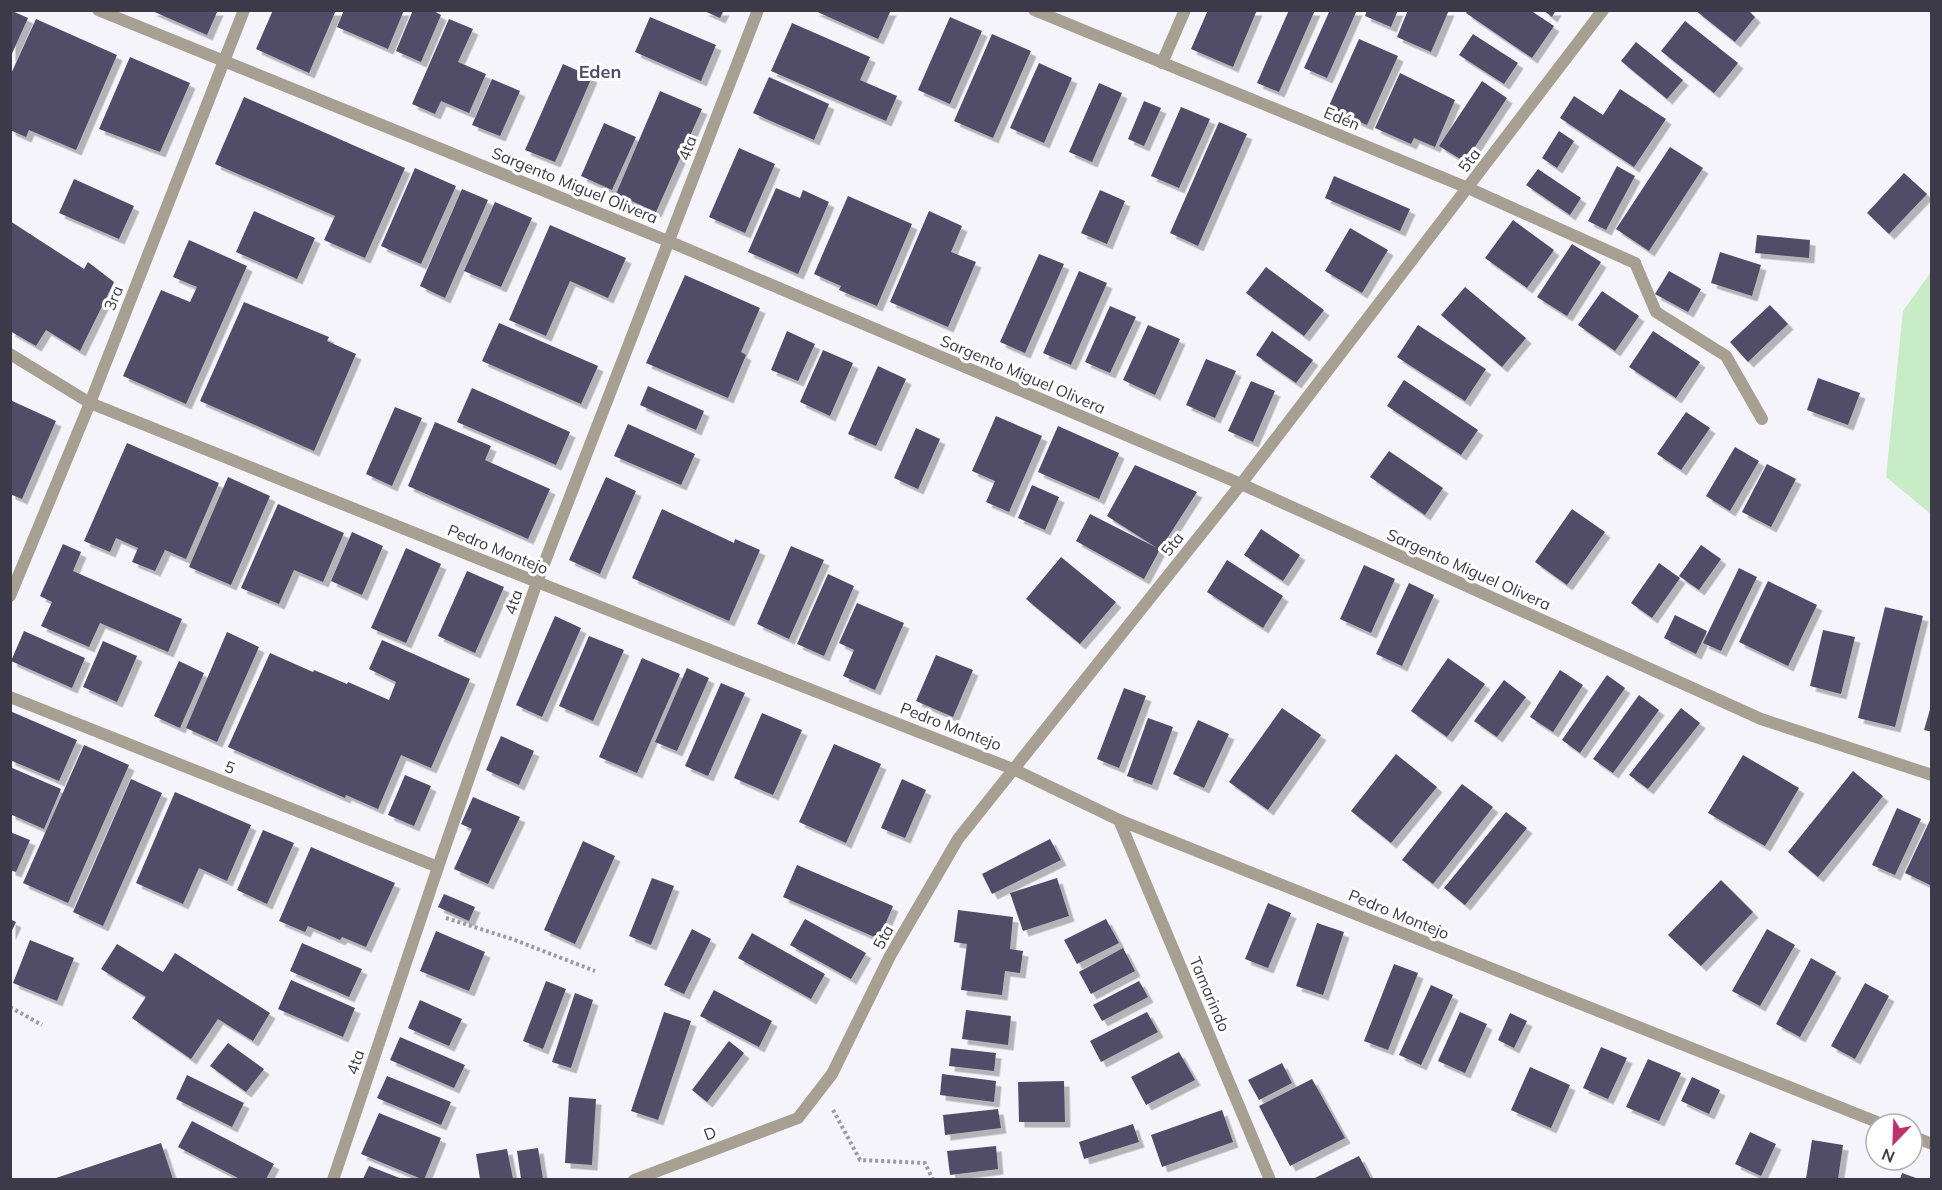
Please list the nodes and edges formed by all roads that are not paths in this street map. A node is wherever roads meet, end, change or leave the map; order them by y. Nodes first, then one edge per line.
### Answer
1 (98, 10) edge
2 (244, 10) edge
3 (758, 10) edge
4 (1034, 10) edge
5 (1185, 10) edge
6 (1602, 10) edge
7 (225, 60) junction
8 (1162, 63) junction
9 (1468, 188) junction
10 (668, 241) junction
11 (10, 354) edge
12 (90, 403) junction
13 (1762, 419) dead end
14 (1240, 484) junction
15 (537, 582) junction
16 (10, 596) edge
17 (10, 697) edge
18 (1013, 769) junction
19 (1932, 775) edge
20 (1119, 820) junction
21 (438, 867) junction
22 (1864, 1117) edge
23 (798, 1118) joint
24 (333, 1179) edge
25 (634, 1179) edge
26 (1270, 1179) edge

1 - 7 street, Sargento Miguel Olivera
2 - 7 street, 3ra
3 - 10 street, 4ta
4 - 8 street, Edén
5 - 8 street
6 - 9 street, 5ta
7 - 10 street, Sargento Miguel Olivera
7 - 12 street, 3ra
8 - 9 street, Edén
9 - 13 street, Edén
9 - 14 street, 5ta
10 - 14 street, Sargento Miguel Olivera
10 - 15 street, 4ta
11 - 12 street, Pedro Montejo
12 - 15 street, Pedro Montejo
12 - 16 street, 3ra
14 - 18 street, 5ta
14 - 19 street, Sargento Miguel Olivera
15 - 18 street, Pedro Montejo
15 - 21 street, 4ta
17 - 21 street, 5
18 - 20 street, Pedro Montejo
18 - 23 street, 5ta
20 - 22 street, Pedro Montejo
20 - 26 street, Tamarindo
21 - 24 street, 4ta
23 - 25 street, D

